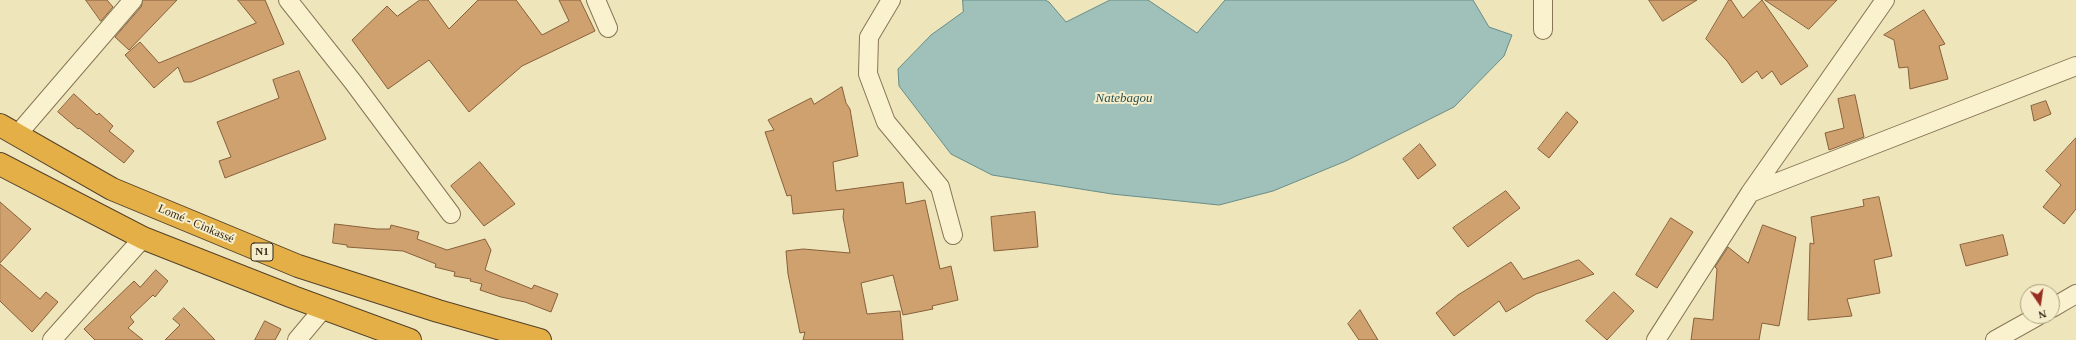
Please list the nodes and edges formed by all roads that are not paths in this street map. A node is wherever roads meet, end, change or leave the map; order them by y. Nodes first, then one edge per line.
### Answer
1 (133, 0) edge
2 (288, 0) edge
3 (596, 0) edge
4 (891, 0) edge
5 (1543, 0) edge
6 (1885, 0) edge
7 (608, 28) dead end
8 (1543, 30) dead end
9 (2076, 66) edge
10 (8, 130) edge
11 (0, 164) edge
12 (1750, 193) junction
13 (451, 214) dead end
14 (953, 235) dead end
15 (143, 238) junction
16 (2076, 294) edge
17 (2060, 303) edge
18 (323, 309) junction
19 (2024, 324) edge
20 (52, 340) edge
21 (297, 340) edge
22 (410, 340) edge
23 (540, 340) edge
24 (1656, 340) edge
25 (1996, 340) edge

1 - 10 street
2 - 13 street
3 - 7 street
4 - 14 street
5 - 8 street
6 - 12 street
9 - 12 street
10 - 23 highway, Lomé - Cinkassé / N1
11 - 15 highway
12 - 24 street
15 - 18 highway
15 - 20 street
16 - 17 street
18 - 21 street
18 - 22 highway
19 - 25 street

